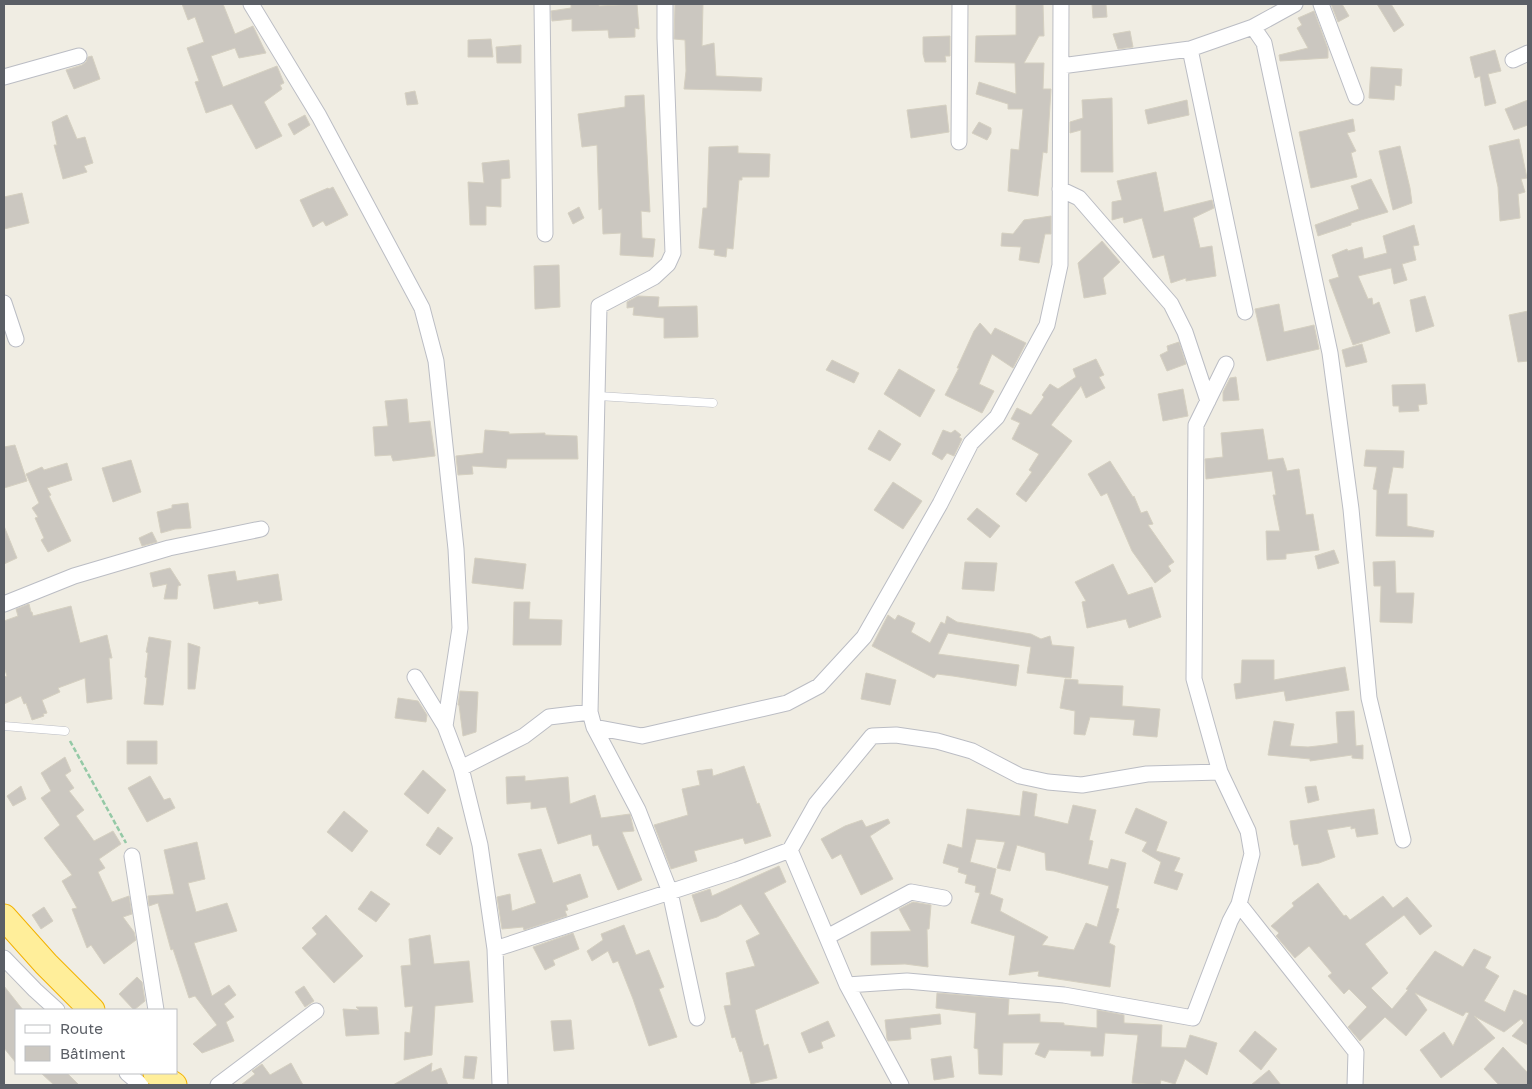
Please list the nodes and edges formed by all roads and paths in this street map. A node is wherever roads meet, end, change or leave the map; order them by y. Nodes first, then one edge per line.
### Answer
1 (251, 4) edge
2 (542, 4) edge
3 (665, 4) edge
4 (960, 4) edge
5 (1061, 4) edge
6 (1295, 4) edge
7 (1321, 4) edge
8 (1253, 27) junction
9 (1190, 49) junction
10 (1528, 53) edge
11 (79, 56) dead end
12 (1513, 60) dead end
13 (1061, 66) junction
14 (4, 77) edge
15 (1356, 97) dead end
16 (959, 142) dead end
17 (1060, 189) junction
18 (545, 234) dead end
19 (4, 302) edge
20 (1245, 312) dead end
21 (16, 339) dead end
22 (1226, 364) dead end
23 (598, 396) junction
24 (1208, 401) junction
25 (713, 403) dead end
26 (261, 529) dead end
27 (4, 604) edge
28 (415, 677) dead end
29 (590, 712) junction
30 (4, 726) edge
31 (445, 726) junction
32 (594, 727) junction
33 (65, 731) joint
34 (461, 768) junction
35 (1220, 772) junction
36 (1403, 840) dead end
37 (790, 850) junction
38 (132, 856) joint
39 (670, 892) junction
40 (944, 898) dead end
41 (1239, 904) junction
42 (4, 916) edge
43 (827, 937) junction
44 (495, 950) junction
45 (4, 958) edge
46 (847, 985) junction
47 (56, 1009) edge
48 (91, 1009) edge
49 (156, 1009) edge
50 (316, 1012) dead end
51 (697, 1018) dead end
52 (128, 1074) edge
53 (158, 1074) edge
54 (140, 1085) edge
55 (174, 1085) edge
56 (218, 1085) edge
57 (500, 1085) edge
58 (901, 1085) edge
59 (1355, 1085) edge

1 - 31 street
2 - 18 street
3 - 23 street
4 - 16 street
5 - 13 street
6 - 8 street
7 - 15 street
8 - 9 street
8 - 36 street
9 - 13 street
9 - 20 street
10 - 12 street
11 - 14 street
13 - 17 street
17 - 24 street
17 - 32 street
19 - 21 street
22 - 24 street
23 - 25 lane
23 - 29 street
24 - 35 street
26 - 27 street
28 - 31 street
29 - 32 street
29 - 34 street
30 - 33 lane
31 - 34 street
32 - 39 street
33 - 38 path
34 - 44 street
35 - 37 street
35 - 41 street
37 - 39 street
37 - 43 street
38 - 49 street
39 - 44 street
39 - 51 street
40 - 43 street
41 - 46 street
41 - 59 street
42 - 48 highway
43 - 46 street
44 - 57 street
45 - 47 street
46 - 58 street
50 - 56 street
52 - 54 street
53 - 55 highway

